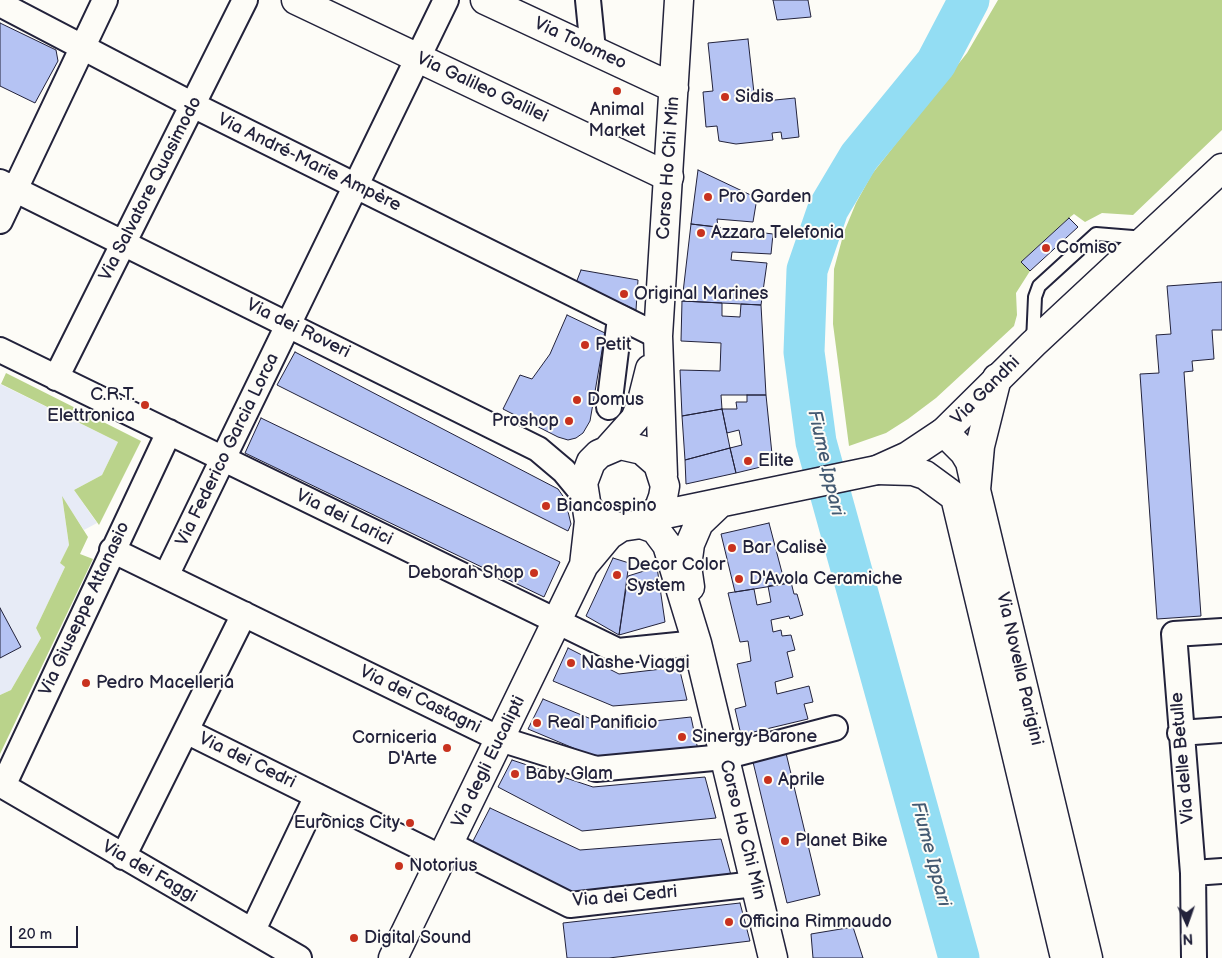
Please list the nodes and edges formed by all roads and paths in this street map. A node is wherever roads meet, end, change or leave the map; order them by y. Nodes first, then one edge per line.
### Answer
1 (105, 0) edge
2 (245, 0) edge
3 (296, 0) edge
4 (446, 0) edge
5 (485, 0) edge
6 (588, 0) edge
7 (679, 0) edge
8 (0, 4) edge
9 (82, 47) junction
10 (593, 50) junction
11 (418, 58) junction
12 (674, 88) junction
13 (193, 105) junction
14 (1222, 168) edge
15 (668, 177) junction
16 (8, 186) edge
17 (355, 186) junction
18 (0, 221) edge
19 (1147, 238) junction
20 (123, 244) junction
21 (620, 318) junction
22 (289, 325) junction
23 (658, 336) junction
24 (1033, 344) junction
25 (0, 350) edge
26 (56, 378) junction
27 (997, 378) junction
28 (609, 408) dead end
29 (169, 432) junction
30 (944, 432) junction
31 (609, 448) junction
32 (223, 459) junction
33 (864, 473) junction
34 (966, 494) junction
35 (585, 499) junction
36 (720, 503) junction
37 (658, 506) junction
38 (112, 550) junction
39 (584, 565) junction
40 (687, 566) junction
41 (166, 576) junction
42 (244, 614) junction
43 (556, 622) junction
44 (1222, 630) edge
45 (697, 643) junction
46 (835, 728) dead end
47 (1222, 730) edge
48 (186, 731) junction
49 (1180, 734) junction
50 (500, 739) junction
51 (724, 757) junction
52 (2, 785) edge
53 (317, 796) junction
54 (446, 851) junction
55 (123, 857) junction
56 (1222, 871) edge
57 (1193, 873) junction
58 (755, 884) junction
59 (253, 930) junction
60 (1195, 930) junction
61 (299, 958) edge
62 (393, 958) edge
63 (773, 958) edge
64 (1064, 958) edge
65 (1088, 958) edge
66 (1194, 958) edge
67 (1200, 958) edge

1 - 9 street
2 - 13 street, Via Salvatore Quasimodo
3 - 11 main road, Via Galileo Galilei
4 - 11 street, Via Federico Garcia Lorca
5 - 10 main road, Via Tolomeo
6 - 10 street
7 - 12 main road, Corso Ho Chi Min
8 - 9 street, Via André-Marie Ampère
9 - 13 street, Via André-Marie Ampère
9 - 16 street
10 - 12 main road, Via Tolomeo
11 - 15 main road, Via Galileo Galilei
11 - 17 street, Via Federico Garcia Lorca
12 - 15 main road, Corso Ho Chi Min
13 - 17 street, Via André-Marie Ampère
13 - 20 street, Via Salvatore Quasimodo
14 - 19 main road, Via Gandhi
15 - 23 main road, Corso Ho Chi Min
16 - 18 street
16 - 20 street, Via dei Roveri
17 - 21 street, Via André-Marie Ampère
17 - 22 street, Via Federico Garcia Lorca
19 - 24 main road, Via Gandhi
19 - 24 lane
20 - 22 street, Via dei Roveri
20 - 26 street, Via Salvatore Quasimodo
21 - 23 street, Via André-Marie Ampère
21 - 28 street
22 - 32 street, Via Federico Garcia Lorca
22 - 35 street, Via dei Roveri
23 - 31 main road
23 - 37 main road
24 - 27 main road, Via Gandhi
25 - 26 street, Via dei Larici
26 - 29 street, Via dei Larici
27 - 30 main road, Via Gandhi
27 - 34 main road, Via Novella Parigini
29 - 32 street, Via dei Larici
29 - 38 street, Via Giuseppe Attanasio
30 - 33 main road, Via Gandhi
30 - 34 main road
31 - 35 main road
31 - 37 main road
32 - 41 street, Via Federico Garcia Lorca
32 - 43 street, Via dei Larici
33 - 34 main road
33 - 36 main road, Via Gandhi
34 - 64 main road, Via Novella Parigini
34 - 65 main road, Via Novella Parigini
35 - 37 main road
35 - 39 main road
36 - 37 main road, Via Gandhi
36 - 40 main road
37 - 39 main road
37 - 40 main road
37 - 45 main road
38 - 41 street, Via dei Castagni
38 - 52 street, Via Giuseppe Attanasio
39 - 43 main road, Via degli Eucalipti
40 - 45 main road
41 - 42 street, Via dei Castagni
42 - 48 street
42 - 50 street, Via dei Castagni
43 - 45 street, Via dei Larici
43 - 50 main road, Via degli Eucalipti
44 - 49 street, Via delle Betulle
45 - 51 main road, Corso Ho Chi Min
46 - 51 street, Via dei Castagni
47 - 49 street
48 - 53 street, Via dei Cedri
48 - 55 street
49 - 57 street, Via delle Betulle
50 - 51 street, Via dei Castagni
50 - 54 main road, Via degli Eucalipti
51 - 58 main road, Corso Ho Chi Min
52 - 55 street, Via dei Faggi
53 - 54 street, Via dei Cedri
53 - 59 street
54 - 58 street, Via dei Cedri
54 - 62 main road, Via degli Eucalipti
55 - 59 street, Via dei Faggi
56 - 57 street
57 - 60 street, Via delle Betulle
58 - 63 main road, Corso Ho Chi Min
59 - 61 street, Via dei Faggi
60 - 66 street, Via delle Betulle
60 - 67 street, Via delle Betulle

